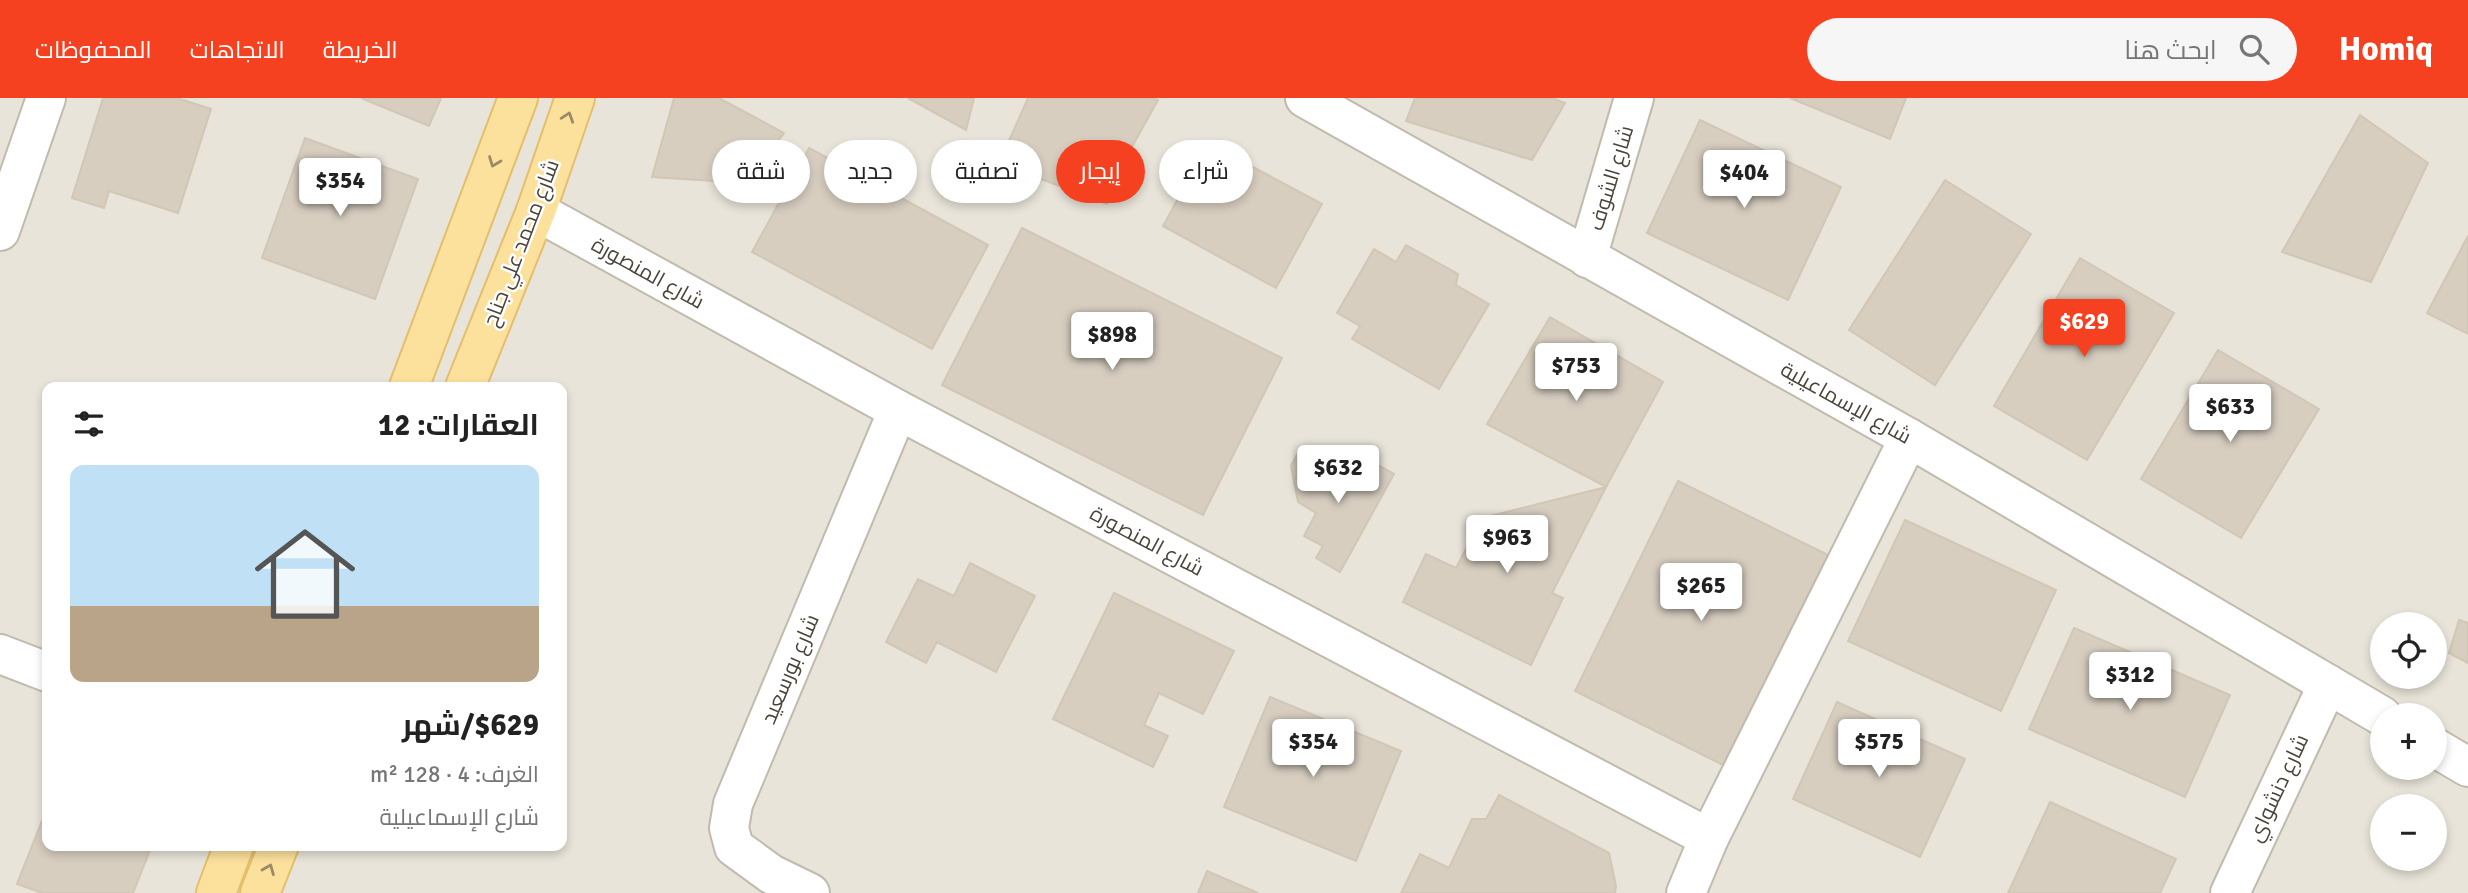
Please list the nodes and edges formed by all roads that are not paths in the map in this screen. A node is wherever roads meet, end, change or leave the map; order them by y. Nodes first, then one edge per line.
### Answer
1 (46, 98) edge
2 (518, 98) edge
3 (575, 98) edge
4 (1305, 98) edge
5 (1634, 98) edge
6 (536, 211) junction
7 (0, 231) edge
8 (1587, 258) junction
9 (411, 382) edge
10 (467, 382) edge
11 (898, 410) junction
12 (1909, 438) junction
13 (0, 654) edge
14 (42, 670) edge
15 (2328, 684) junction
16 (2370, 709) edge
17 (2447, 755) edge
18 (2468, 767) edge
19 (1709, 838) junction
20 (232, 851) edge
21 (277, 851) edge
22 (216, 893) edge
23 (260, 893) edge
24 (810, 893) edge
25 (1686, 893) edge
26 (2230, 893) edge

1 - 7 street
2 -> 9 main road
6 -> 3 main road, شارع محمد علي جناح
4 - 8 street, شارع الإسماعيلية
5 - 8 street, شارع الشوف
6 - 10 main road, شارع محمد علي جناح
6 - 11 street, شارع المنصورة
8 - 12 street, شارع الإسماعيلية
11 - 19 street, شارع المنصورة
11 - 24 street, شارع بورسعيد
12 - 15 street, شارع الإسماعيلية
12 - 19 street
13 - 14 street
15 - 16 street, شارع الإسماعيلية
15 - 26 street, شارع دنشواي
17 - 18 street
19 - 25 street
20 - 22 main road
23 -> 21 main road

